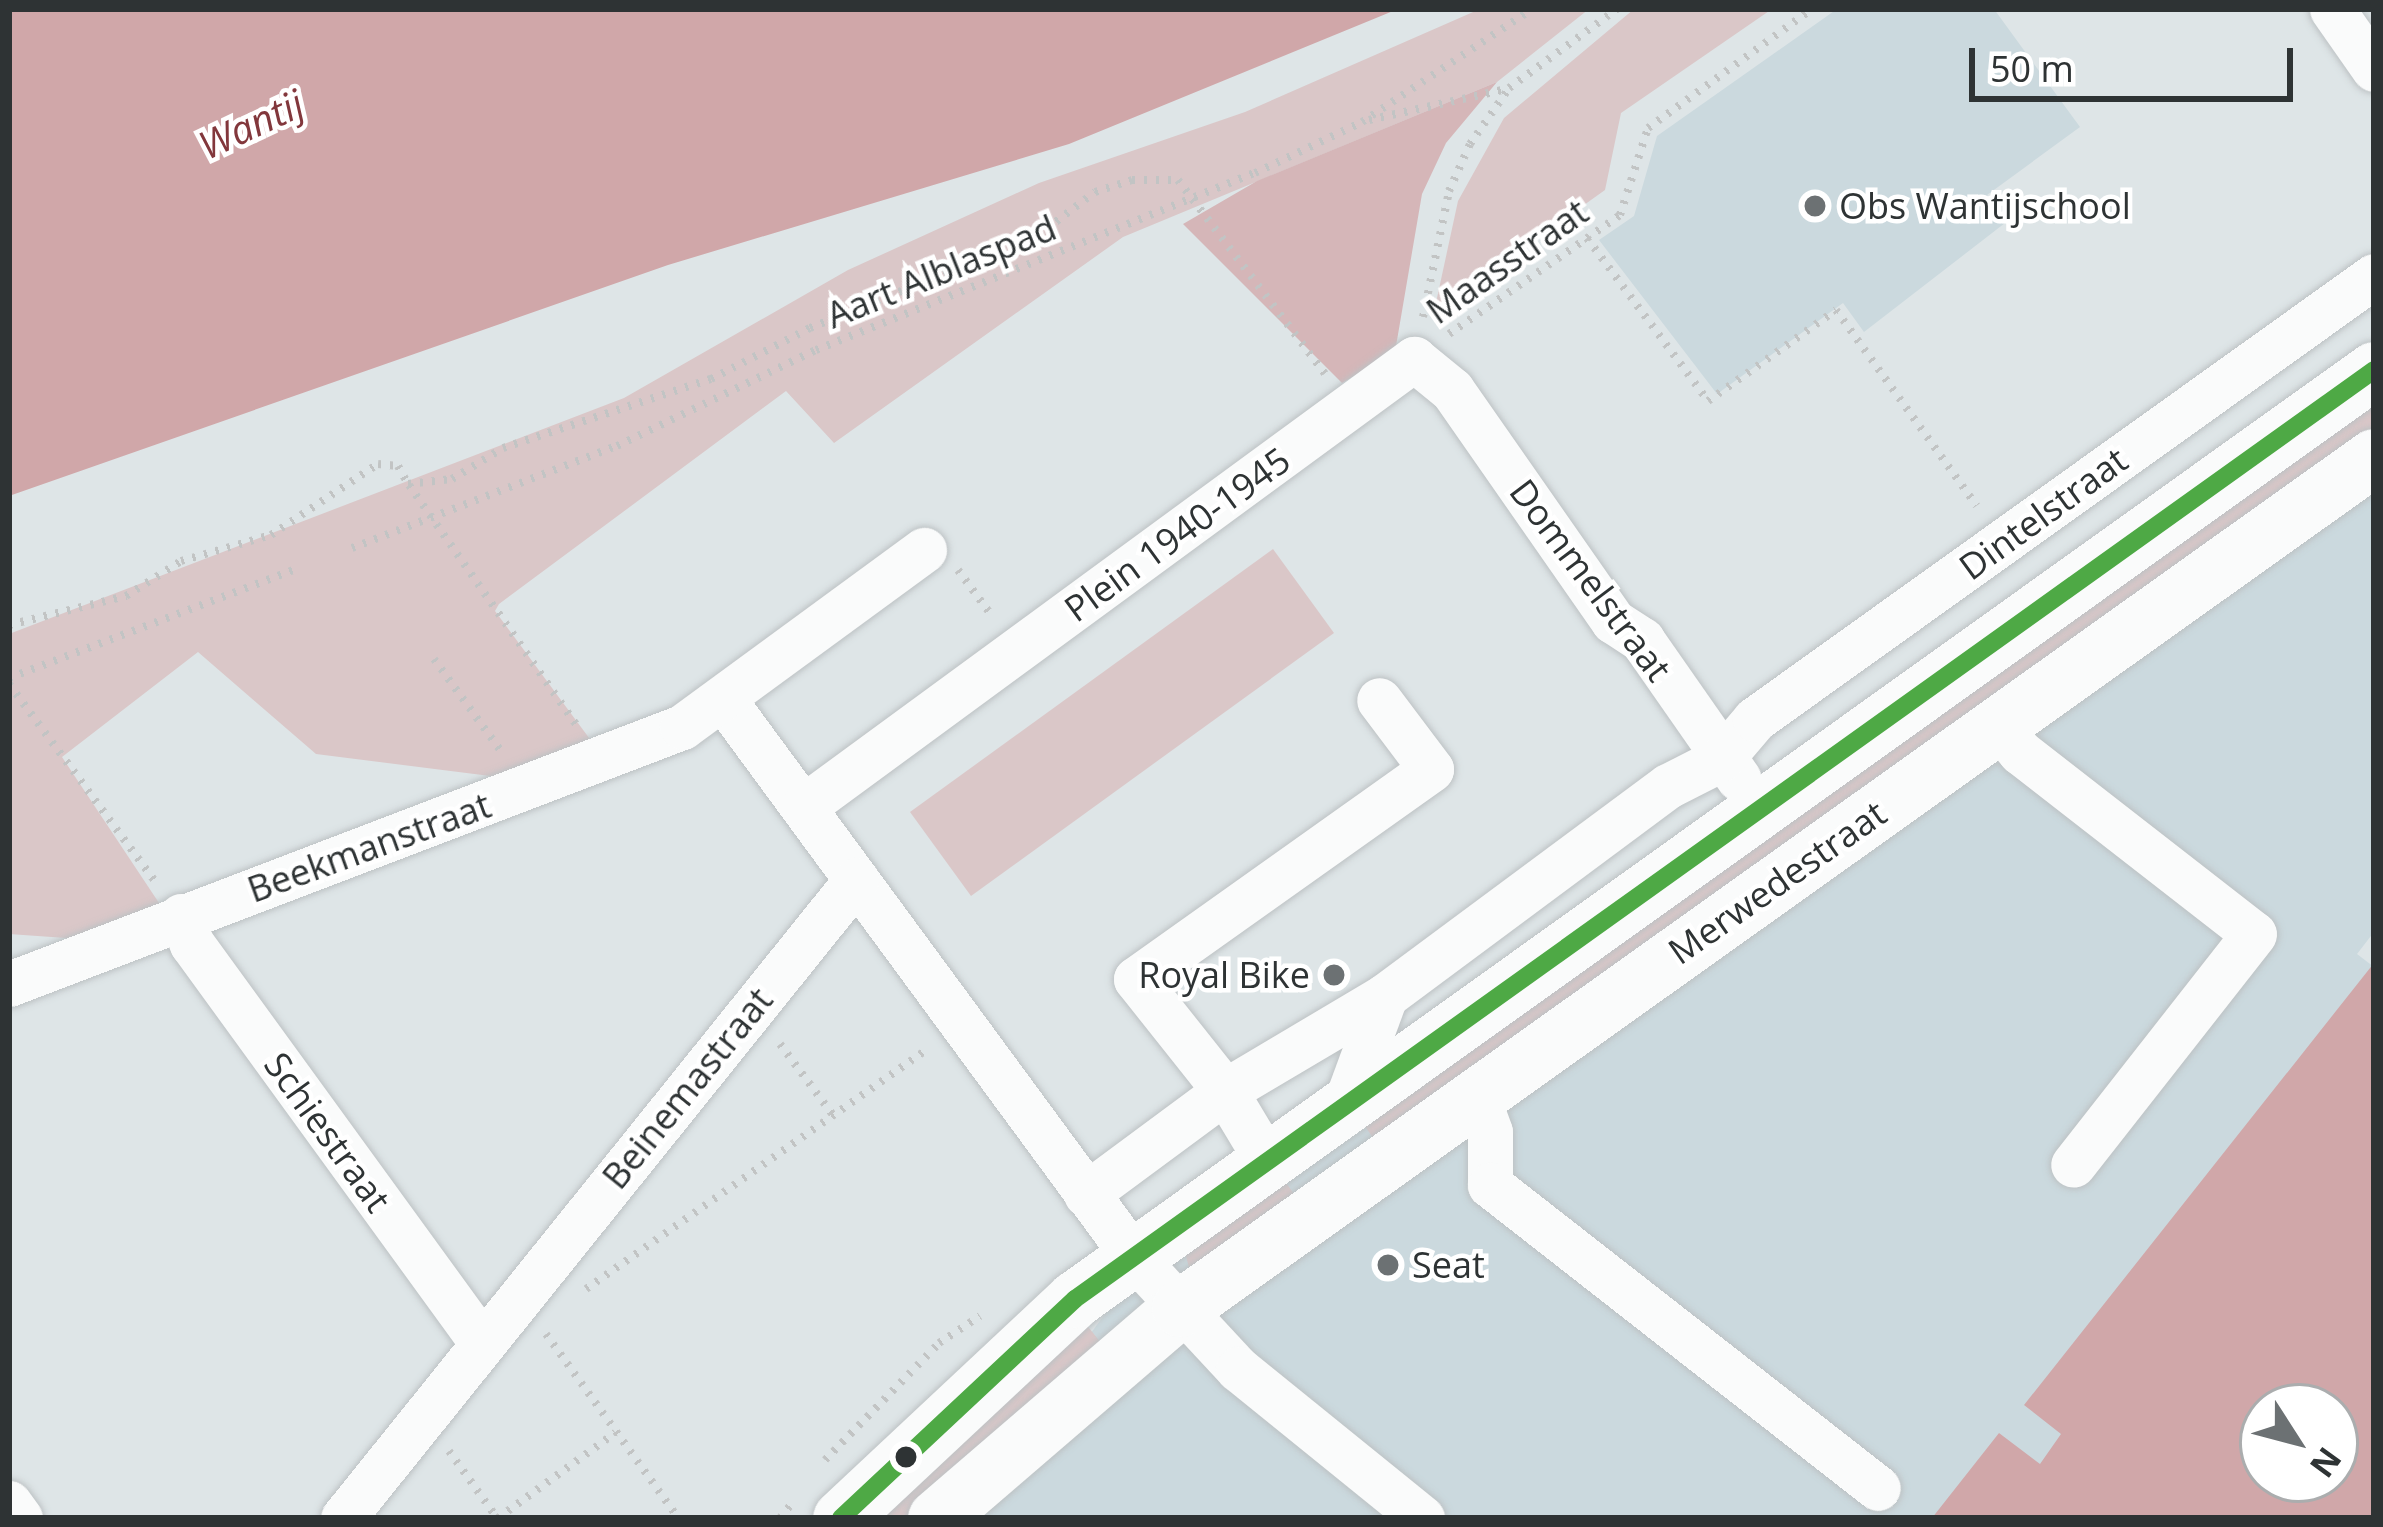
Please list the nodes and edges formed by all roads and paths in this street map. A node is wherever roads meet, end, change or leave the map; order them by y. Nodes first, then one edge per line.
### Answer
1 (1532, 9) edge
2 (1617, 9) edge
3 (1812, 9) edge
4 (2332, 9) edge
5 (2374, 69) edge
6 (1509, 88) junction
7 (1362, 122) junction
8 (1194, 198) junction
9 (1587, 238) junction
10 (2374, 276) edge
11 (1414, 359) junction
12 (2374, 370) edge
13 (1349, 407) junction
14 (2374, 457) edge
15 (409, 484) junction
16 (430, 516) junction
17 (2003, 542) junction
18 (352, 548) dead end
19 (924, 550) joint
20 (298, 568) dead end
21 (9, 625) edge
22 (1018, 651) junction
23 (434, 659) dead end
24 (9, 681) edge
25 (724, 700) junction
26 (1379, 700) dead end
27 (1998, 725) junction
28 (599, 758) junction
29 (1721, 759) junction
30 (527, 788) junction
31 (1762, 806) junction
32 (803, 808) junction
33 (856, 880) junction
34 (182, 916) junction
35 (9, 984) edge
36 (1385, 996) junction
37 (746, 1015) junction
38 (961, 1025) junction
39 (1225, 1091) junction
40 (1477, 1096) junction
41 (1345, 1106) junction
42 (833, 1115) junction
43 (1267, 1162) junction
44 (2073, 1165) dead end
45 (1086, 1194) junction
46 (1133, 1256) junction
47 (518, 1297) junction
48 (575, 1297) dead end
49 (1193, 1321) junction
50 (482, 1343) junction
51 (417, 1425) junction
52 (615, 1432) junction
53 (1878, 1488) dead end
54 (9, 1503) edge
55 (20, 1518) edge
56 (343, 1518) edge
57 (497, 1518) edge
58 (678, 1518) edge
59 (841, 1518) edge
60 (936, 1518) edge
61 (1422, 1518) edge

1 - 7 path, Aart Alblaspad
2 - 6 path, Maasstraat
3 - 9 path, Maasstraat
4 - 5 street
6 - 7 path
6 - 11 path, Maasstraat
7 - 8 path, Aart Alblaspad
8 - 13 path
8 - 15 path
8 - 16 path, Aart Alblaspad
9 - 11 path, Maasstraat
9 - 17 path
10 - 17 street, Dintelstraat
11 - 13 street, Plein 1940-1945
11 - 29 street, Dommelstraat
12 - 31 main road, Merwedestraat
13 - 22 street, Plein 1940-1945
14 - 27 main road, Merwedestraat
15 - 16 path
15 - 21 path
16 - 18 path, Aart Alblaspad
16 - 28 path
17 - 29 street, Dintelstraat
19 - 22 path
19 - 25 street, Beekmanstraat
20 - 24 path
22 - 32 street, Plein 1940-1945
23 - 30 path
24 - 34 path
25 - 28 street, Beekmanstraat
25 - 32 street
26 - 39 street
27 - 40 main road, Merwedestraat
27 - 44 street
28 - 30 street, Beekmanstraat
29 - 31 street, Dommelstraat
29 - 36 street
30 - 34 street, Beekmanstraat
31 - 41 main road, Merwedestraat
32 - 33 street
33 - 37 street, Beinemastraat
33 - 38 street
34 - 35 street, Beekmanstraat
34 - 50 street, Schiestraat
36 - 39 street
36 - 41 street
37 - 42 path
37 - 47 street, Beinemastraat
38 - 42 path, Beinemastraat
38 - 45 street
39 - 43 street
39 - 45 street
40 - 49 main road, Merwedestraat
40 - 53 street
41 - 43 main road, Merwedestraat
42 - 48 path, Beinemastraat
43 - 46 main road, Merwedestraat
45 - 46 street
46 - 49 street
46 - 59 main road, Merwedestraat
47 - 50 street, Beinemastraat
47 - 52 path
49 - 60 main road, Merwedestraat
49 - 61 street
50 - 51 street, Beinemastraat
51 - 56 street, Beinemastraat
51 - 57 path
52 - 57 path
52 - 58 path
54 - 55 street

